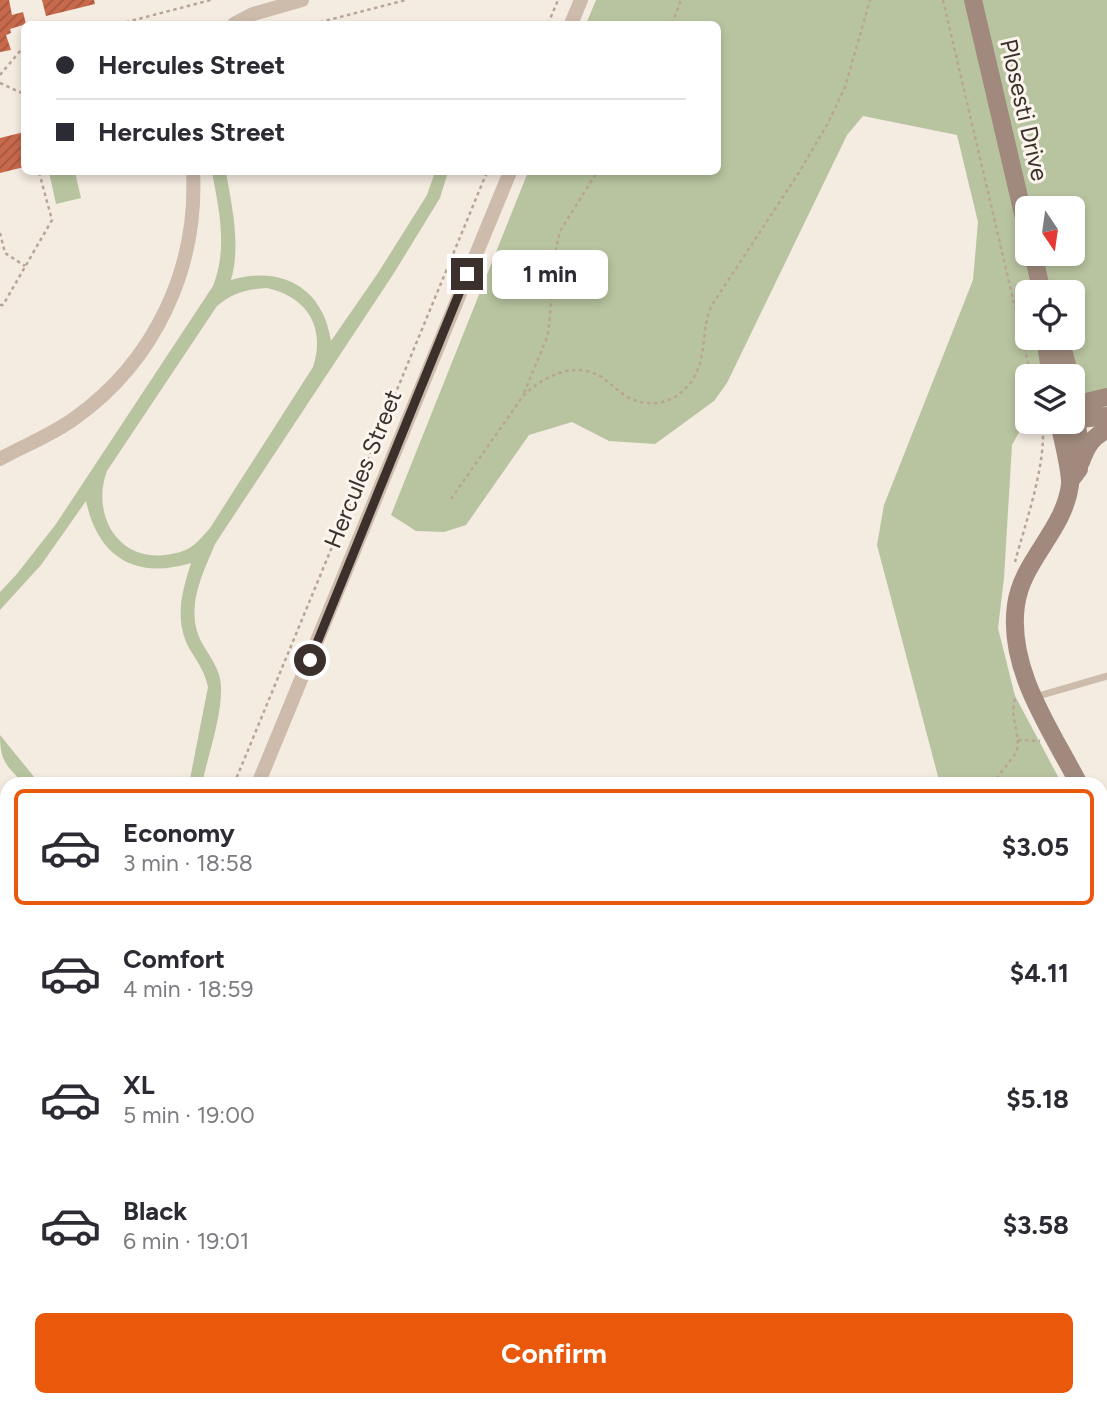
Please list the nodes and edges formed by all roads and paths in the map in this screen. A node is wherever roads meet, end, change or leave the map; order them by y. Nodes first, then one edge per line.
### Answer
1 (211, 0) edge
2 (302, 0) edge
3 (406, 0) edge
4 (558, 0) edge
5 (581, 0) edge
6 (681, 0) edge
7 (870, 0) edge
8 (943, 0) edge
9 (973, 0) edge
10 (130, 21) edge
11 (240, 21) edge
12 (325, 21) edge
13 (549, 21) edge
14 (572, 21) edge
15 (673, 21) edge
16 (21, 50) edge
17 (0, 75) edge
18 (0, 83) edge
19 (21, 93) edge
20 (40, 175) edge
21 (192, 175) edge
22 (486, 175) edge
23 (509, 175) edge
24 (595, 175) edge
25 (1019, 196) edge
26 (0, 233) edge
27 (25, 265) junction
28 (0, 305) edge
29 (1028, 364) edge
30 (523, 396) junction
31 (1107, 397) edge
32 (1085, 406) edge
33 (1085, 415) edge
34 (1107, 416) edge
35 (1107, 430) edge
36 (1062, 434) edge
37 (1075, 434) edge
38 (0, 459) edge
39 (1074, 475) junction
40 (451, 499) dead end
41 (1107, 676) edge
42 (1017, 685) dead end
43 (1034, 697) junction
44 (1018, 740) junction
45 (1045, 741) dead end
46 (237, 777) edge
47 (261, 777) edge
48 (997, 777) edge
49 (1075, 777) edge

1 - 10 path
2 - 11 street
3 - 12 path
4 - 13 path
5 - 14 street
6 - 15 path
7 - 30 path
8 - 29 path
9 - 25 street, Plosesti Drive
16 - 17 path
18 - 19 path
20 - 27 path
21 - 38 street
22 - 46 path
23 - 47 street, Hercules Street
24 - 30 path
26 - 27 path
27 - 28 path
30 - 40 path
31 - 32 street
33 - 34 street
35 - 39 street
36 - 39 street
37 - 39 street
39 - 43 street
41 - 43 lane
42 - 44 path
43 - 49 street
44 - 45 path
44 - 48 path

